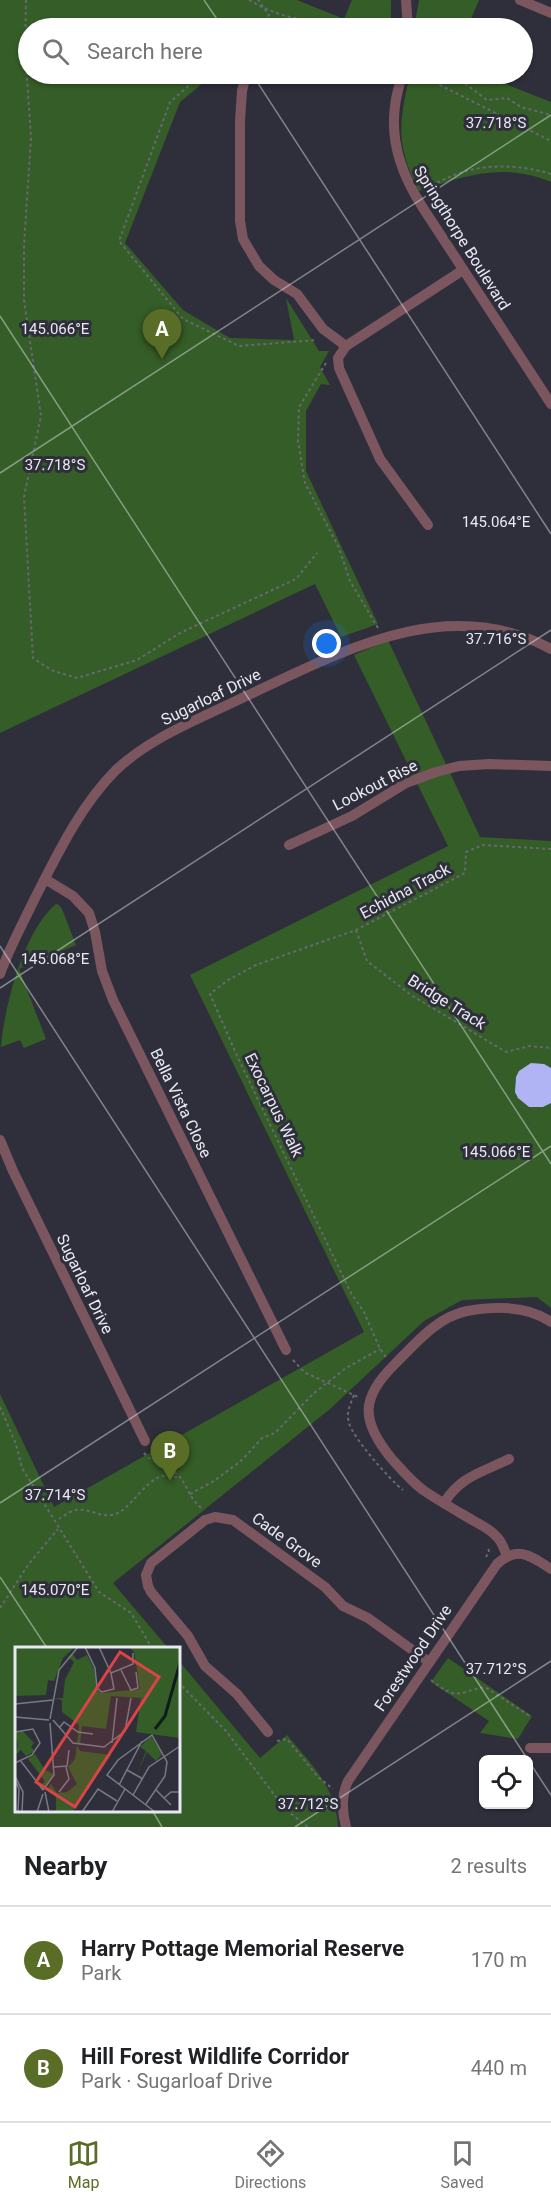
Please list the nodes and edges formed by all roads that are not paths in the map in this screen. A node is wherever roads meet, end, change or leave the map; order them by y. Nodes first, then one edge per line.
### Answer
1 (406, 0) edge
2 (415, 0) edge
3 (520, 0) edge
4 (551, 13) edge
5 (407, 18) edge
6 (410, 18) edge
7 (244, 84) edge
8 (400, 84) edge
9 (463, 270) junction
10 (346, 346) junction
11 (551, 404) edge
12 (428, 525) dead end
13 (551, 649) edge
14 (551, 766) edge
15 (289, 845) dead end
16 (45, 879) junction
17 (0, 974) edge
18 (0, 1140) edge
19 (551, 1322) edge
20 (285, 1350) road end
21 (145, 1441) road end
22 (509, 1459) dead end
23 (444, 1503) junction
24 (507, 1556) junction
25 (551, 1569) edge
26 (429, 1662) junction
27 (268, 1732) road end
28 (530, 1748) dead end
29 (551, 1748) edge
30 (346, 1827) edge

1 - 5 street
2 - 6 street
3 - 4 street
7 - 10 street
8 - 9 street, Springthorpe Boulevard
9 - 10 street
9 - 11 street, Springthorpe Boulevard
10 - 12 street
13 - 16 street, Sugarloaf Drive
14 - 15 street, Lookout Rise
16 - 17 street, Sugarloaf Drive
16 - 20 street, Bella Vista Close
18 - 21 street, Sugarloaf Drive
19 - 23 street
22 - 23 street
23 - 24 street
24 - 25 street
24 - 26 street, Forestwood Drive
26 - 27 street, Cade Grove
26 - 30 street, Forestwood Drive
28 - 29 street

